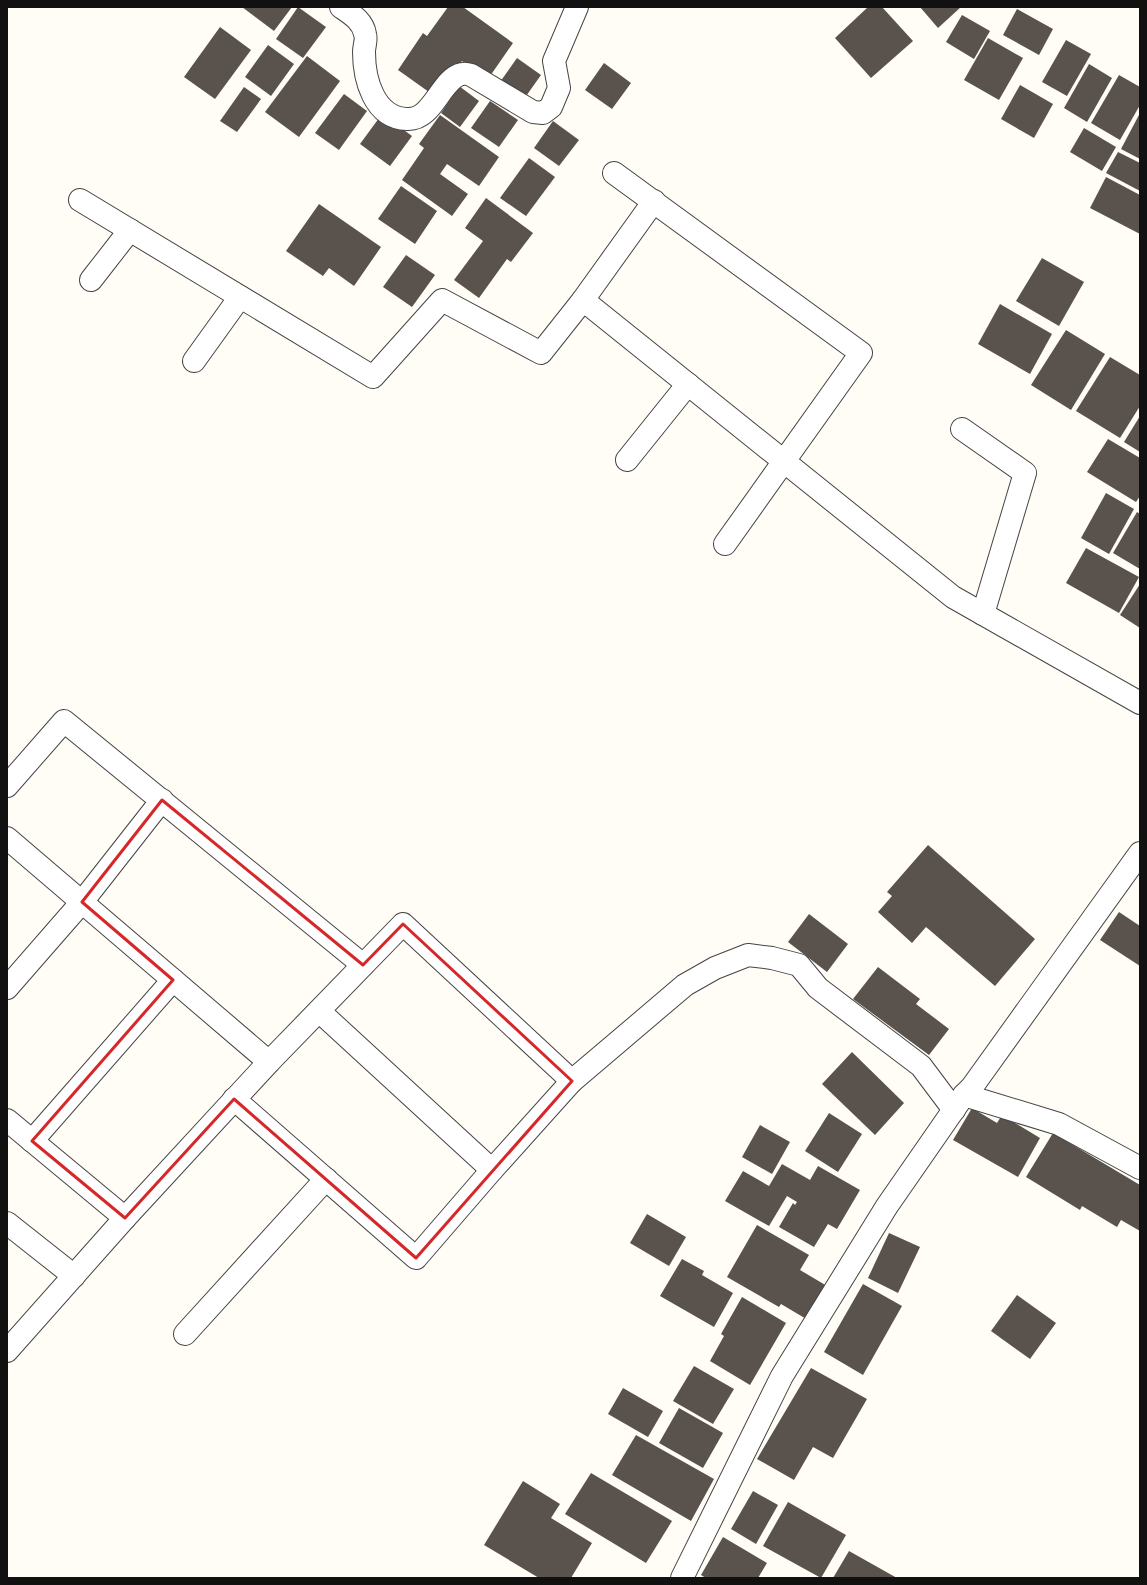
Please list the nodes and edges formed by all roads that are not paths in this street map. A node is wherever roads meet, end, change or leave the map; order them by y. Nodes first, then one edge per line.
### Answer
1 (341, 7) edge
2 (577, 7) edge
3 (614, 173) dead end
4 (80, 200) dead end
5 (654, 201) junction
6 (130, 230) junction
7 (90, 280) dead end
8 (240, 297) junction
9 (583, 300) junction
10 (194, 361) dead end
11 (688, 384) junction
12 (962, 429) dead end
13 (627, 460) dead end
14 (784, 461) junction
15 (725, 544) dead end
16 (984, 614) junction
17 (1140, 703) edge
18 (7, 786) edge
19 (162, 800) junction
20 (7, 838) edge
21 (1140, 853) edge
22 (82, 902) junction
23 (363, 965) junction
24 (173, 980) junction
25 (7, 988) edge
26 (319, 1011) junction
27 (269, 1062) junction
28 (572, 1081) junction
29 (234, 1099) junction
30 (959, 1102) junction
31 (7, 1120) edge
32 (32, 1141) junction
33 (1140, 1168) edge
34 (492, 1170) junction
35 (326, 1179) junction
36 (125, 1218) junction
37 (7, 1223) edge
38 (74, 1276) junction
39 (185, 1334) dead end
40 (7, 1351) edge
41 (682, 1578) edge

1 - 2 street
3 - 5 street
4 - 6 street
5 - 9 street
5 - 14 street
6 - 7 street
6 - 8 street
8 - 9 street
8 - 10 street
9 - 11 street
11 - 13 street
11 - 14 street
12 - 16 street
14 - 15 street
14 - 16 street
16 - 17 street
18 - 19 street
19 - 22 street
19 - 23 street
20 - 22 street
21 - 30 street
22 - 24 street
22 - 25 street
23 - 26 street
23 - 28 street
24 - 27 street
24 - 32 street
26 - 27 street
26 - 34 street
27 - 29 street
28 - 30 street
28 - 34 street
29 - 35 street
29 - 36 street
30 - 33 street
30 - 41 street
31 - 32 street
32 - 36 street
34 - 35 street
35 - 39 street
36 - 38 street
37 - 38 street
38 - 40 street

